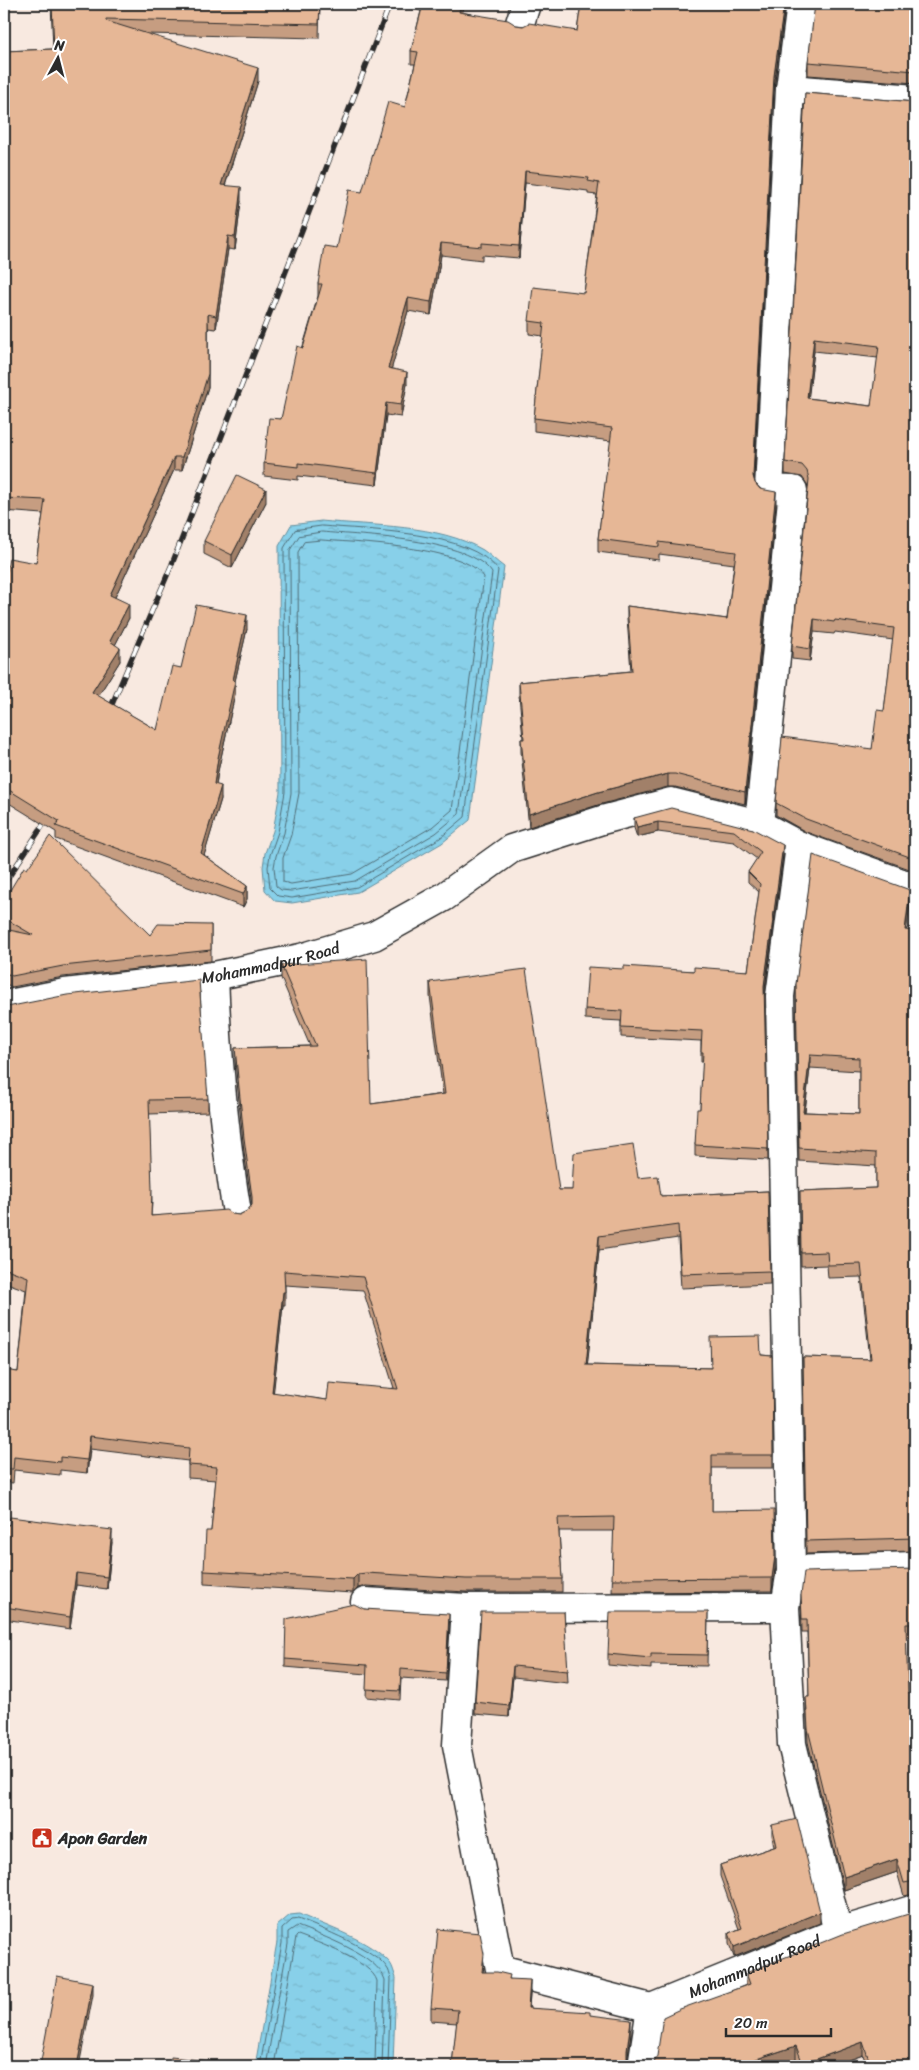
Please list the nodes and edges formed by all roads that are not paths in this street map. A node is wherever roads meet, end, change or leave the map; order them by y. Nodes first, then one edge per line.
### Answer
1 (801, 4) edge
2 (790, 89) junction
3 (915, 100) edge
4 (758, 824) junction
5 (800, 846) junction
6 (915, 888) edge
7 (214, 976) junction
8 (4, 1004) edge
9 (237, 1213) edge
10 (915, 1566) edge
11 (791, 1570) junction
12 (365, 1602) dead end
13 (785, 1607) junction
14 (466, 1608) junction
15 (915, 1909) edge
16 (838, 1932) junction
17 (651, 2008) junction
18 (642, 2066) edge

1 - 2 street
2 - 3 street
2 - 4 street
4 - 5 street, Mohammadpur Road
4 - 7 street, Mohammadpur Road
5 - 6 street, Mohammadpur Road
5 - 11 street
7 - 8 street, Mohammadpur Road
7 - 9 street
10 - 11 street
11 - 13 street
12 - 14 street
13 - 14 street
13 - 16 street
14 - 17 street
15 - 16 street, Mohammadpur Road
16 - 17 street, Mohammadpur Road
17 - 18 street

